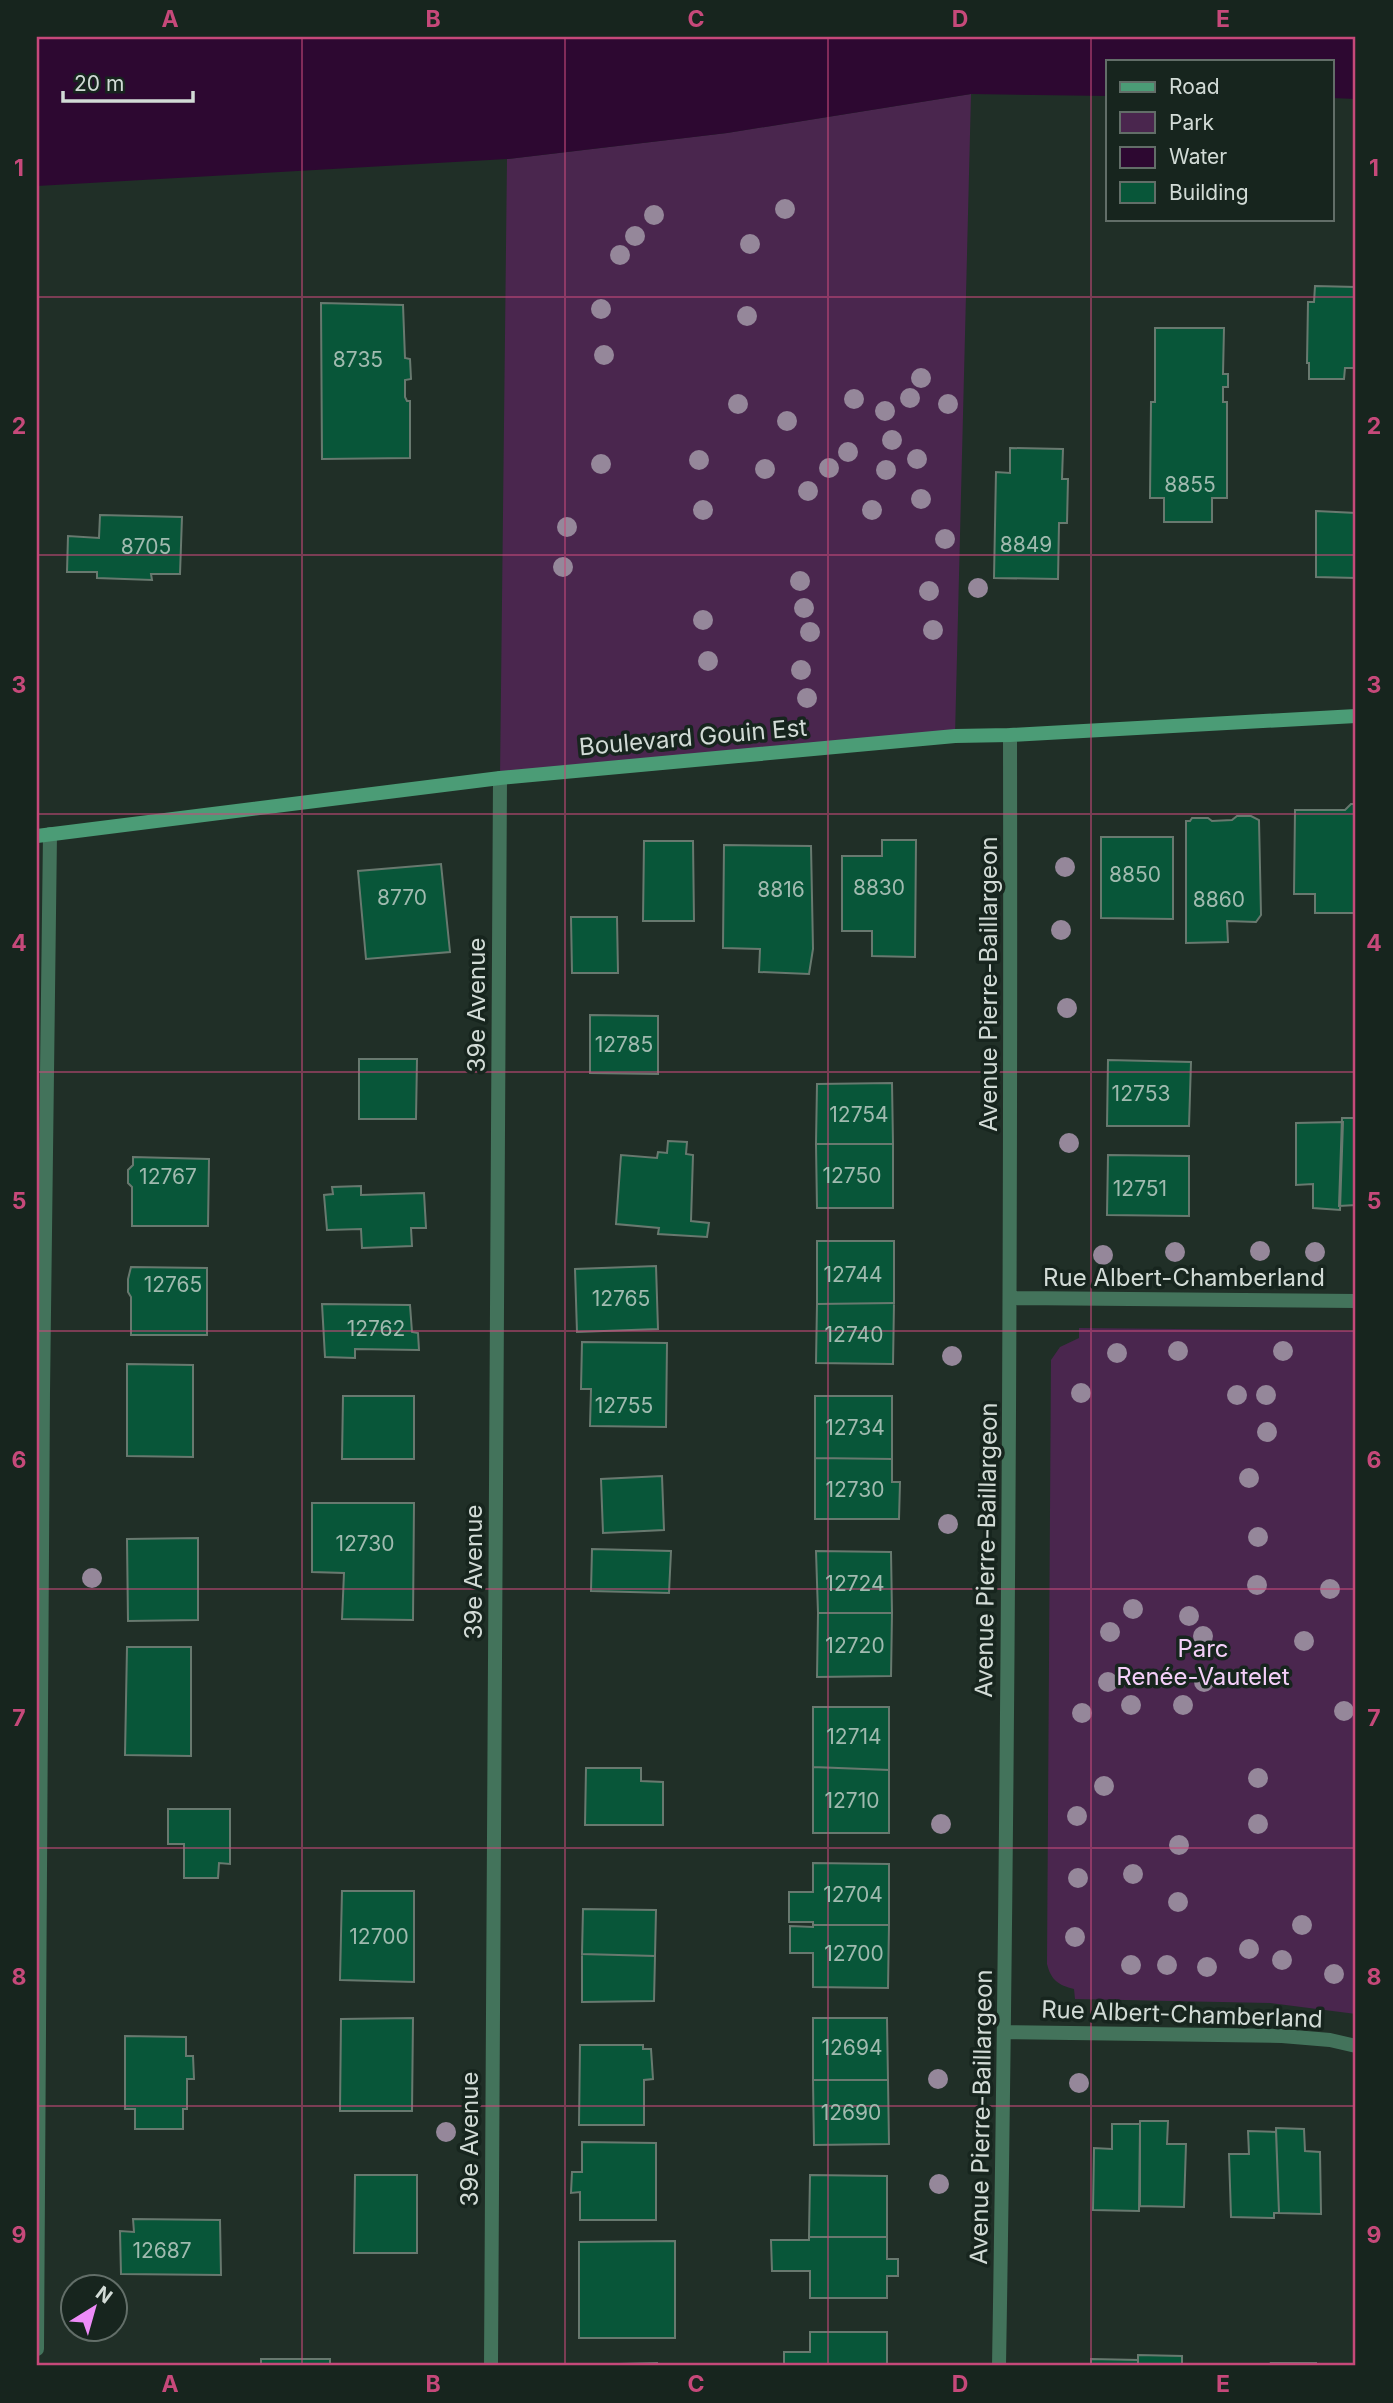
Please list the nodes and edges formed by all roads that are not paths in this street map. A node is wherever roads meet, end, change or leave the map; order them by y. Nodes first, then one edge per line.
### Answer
1 (1356, 716) edge
2 (1010, 735) junction
3 (500, 778) junction
4 (43, 835) edge
5 (1011, 1298) junction
6 (1356, 1301) edge
7 (40, 1392) edge
8 (1005, 2032) junction
9 (1356, 2046) edge
10 (37, 2349) edge
11 (491, 2366) edge
12 (999, 2366) edge

1 - 2 street, Boulevard Gouin Est
2 - 3 street, Boulevard Gouin Est
2 - 5 street, Avenue Pierre-Baillargeon
3 - 4 street, Boulevard Gouin Est
3 - 11 street, 39e Avenue
4 - 7 street
5 - 6 street, Rue Albert-Chamberland
5 - 8 street, Avenue Pierre-Baillargeon
7 - 10 street
8 - 9 street, Rue Albert-Chamberland
8 - 12 street, Avenue Pierre-Baillargeon

